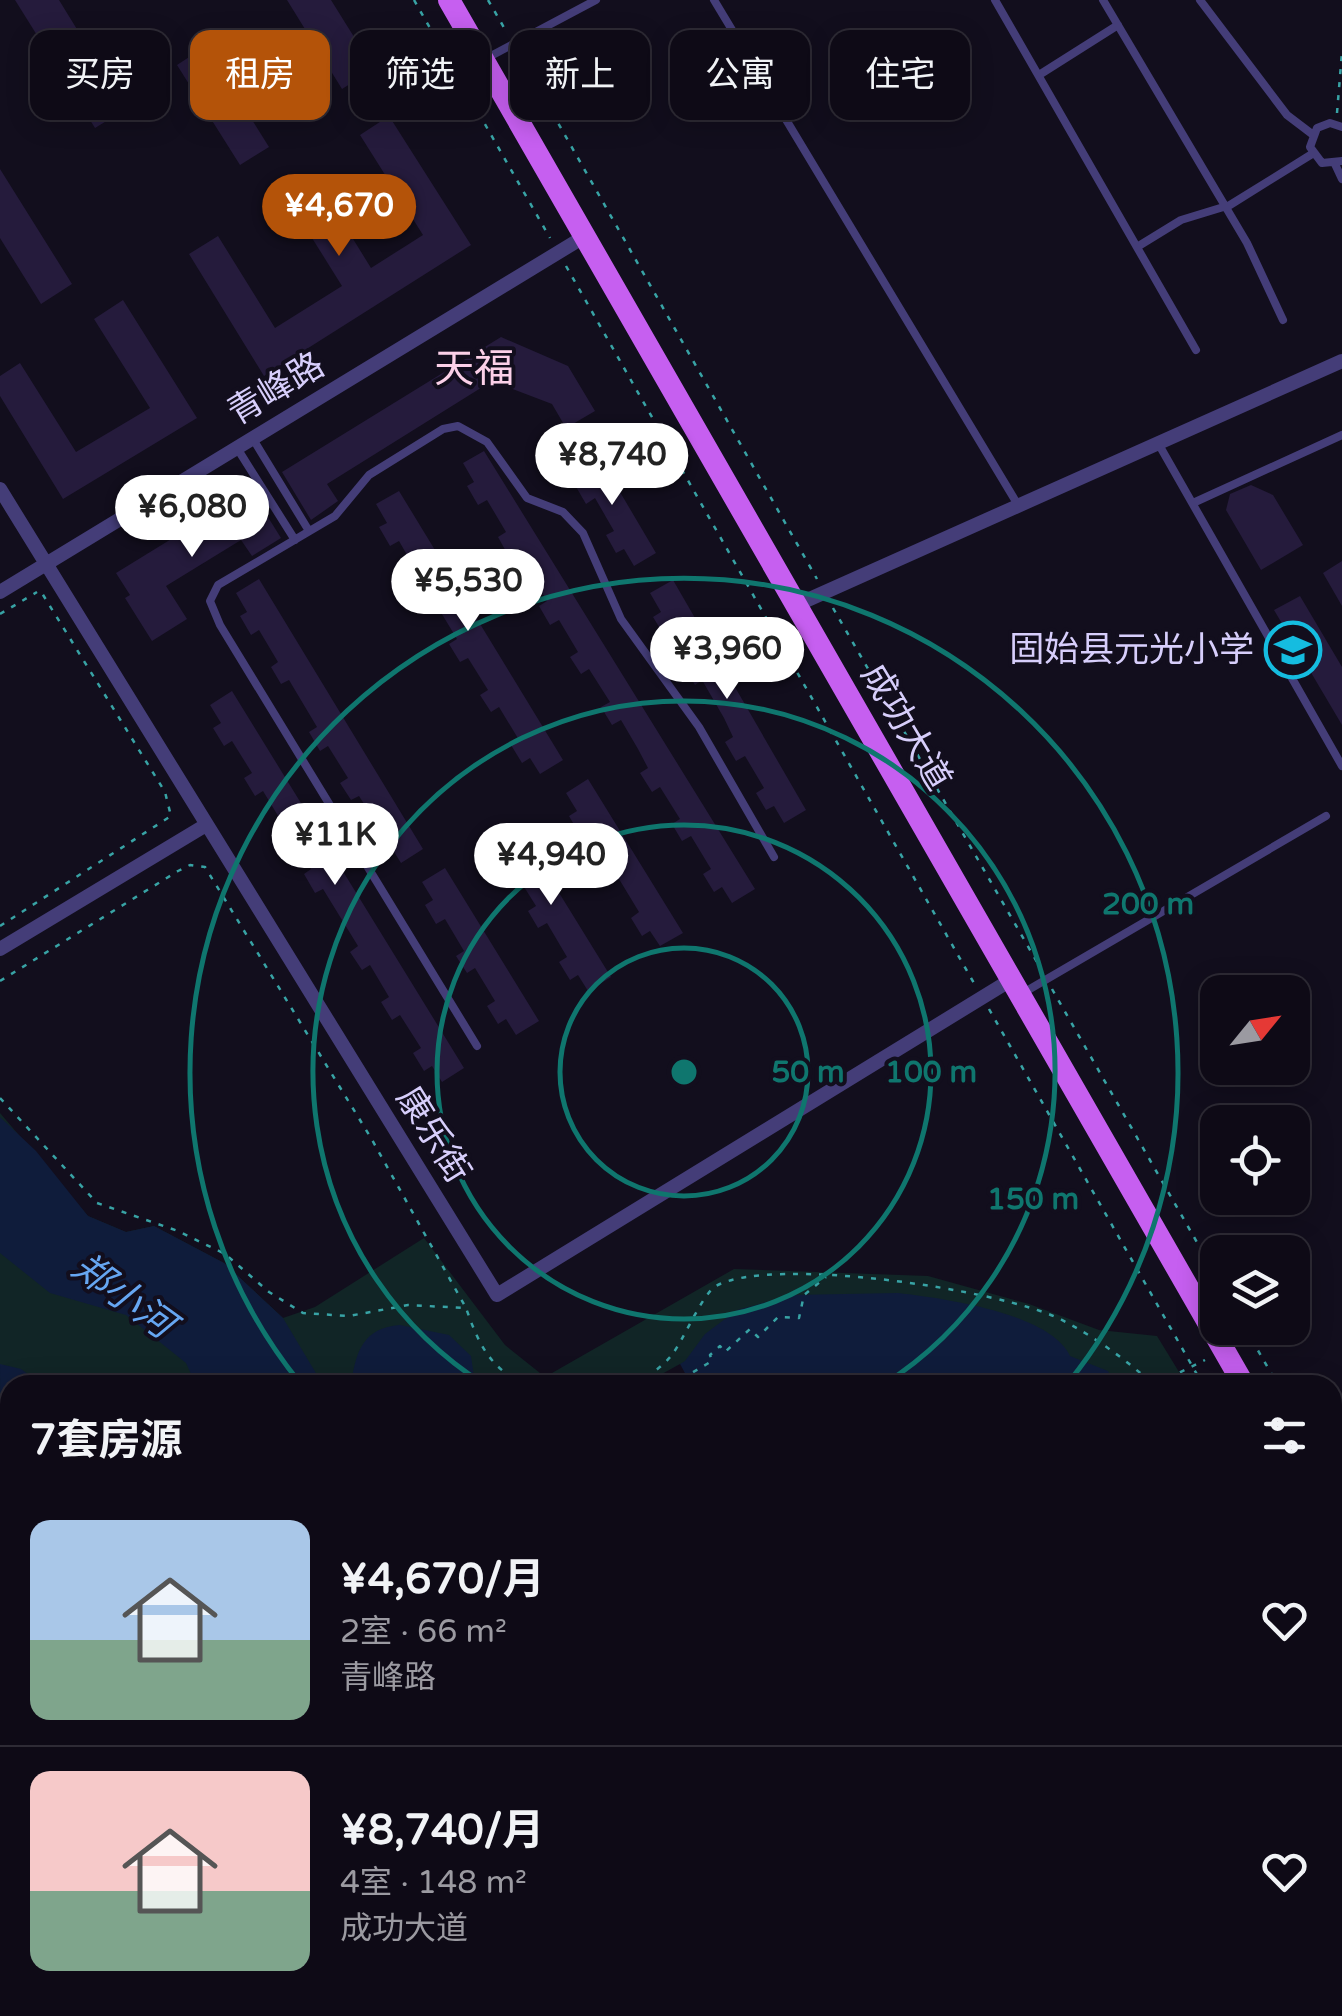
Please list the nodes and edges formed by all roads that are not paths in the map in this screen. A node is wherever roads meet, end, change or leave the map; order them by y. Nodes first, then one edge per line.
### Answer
1 (449, 0) edge
2 (596, 0) edge
3 (714, 0) edge
4 (995, 0) edge
5 (1104, 0) edge
6 (1200, 0) edge
7 (1118, 25) junction
8 (466, 30) edge
9 (490, 56) edge
10 (490, 73) edge
11 (1038, 75) junction
12 (1339, 126) edge
13 (1312, 134) junction
14 (1312, 154) junction
15 (1338, 162) edge
16 (1342, 180) edge
17 (1225, 208) junction
18 (582, 238) junction
19 (1137, 247) junction
20 (1282, 320) dead end
21 (1196, 350) dead end
22 (1342, 361) edge
23 (1342, 434) edge
24 (253, 438) junction
25 (1158, 443) junction
26 (238, 448) junction
27 (0, 489) edge
28 (1192, 503) junction
29 (1018, 505) junction
30 (309, 532) junction
31 (294, 540) junction
32 (46, 565) junction
33 (0, 592) edge
34 (794, 606) junction
35 (1342, 766) edge
36 (1326, 816) dead end
37 (206, 825) junction
38 (774, 857) dead end
39 (0, 950) edge
40 (1018, 986) junction
41 (477, 1046) dead end
42 (1239, 1375) edge

1 - 8 main road, 成功大道
2 - 9 lane
3 - 29 lane
4 - 11 lane
5 - 7 lane
6 - 13 lane
7 - 11 lane
7 - 17 lane
10 - 18 main road, 成功大道
11 - 19 lane
12 - 13 lane
13 - 14 lane
14 - 15 lane
14 - 17 lane
15 - 16 lane
17 - 19 lane
17 - 20 lane
18 - 24 street, 青峰路
18 - 34 main road, 成功大道
19 - 21 lane
22 - 25 street
23 - 28 lane
24 - 26 street, 青峰路
24 - 30 lane
25 - 28 lane
25 - 29 street
26 - 31 lane
26 - 32 street, 青峰路
27 - 32 street, 康乐街
28 - 35 lane
29 - 34 street
30 - 31 lane
30 - 38 lane
31 - 41 lane
32 - 33 street, 青峰路
32 - 37 street, 康乐街
34 - 40 main road, 成功大道
36 - 40 lane
37 - 39 street
37 - 40 street, 康乐街
40 - 42 main road, 成功大道

